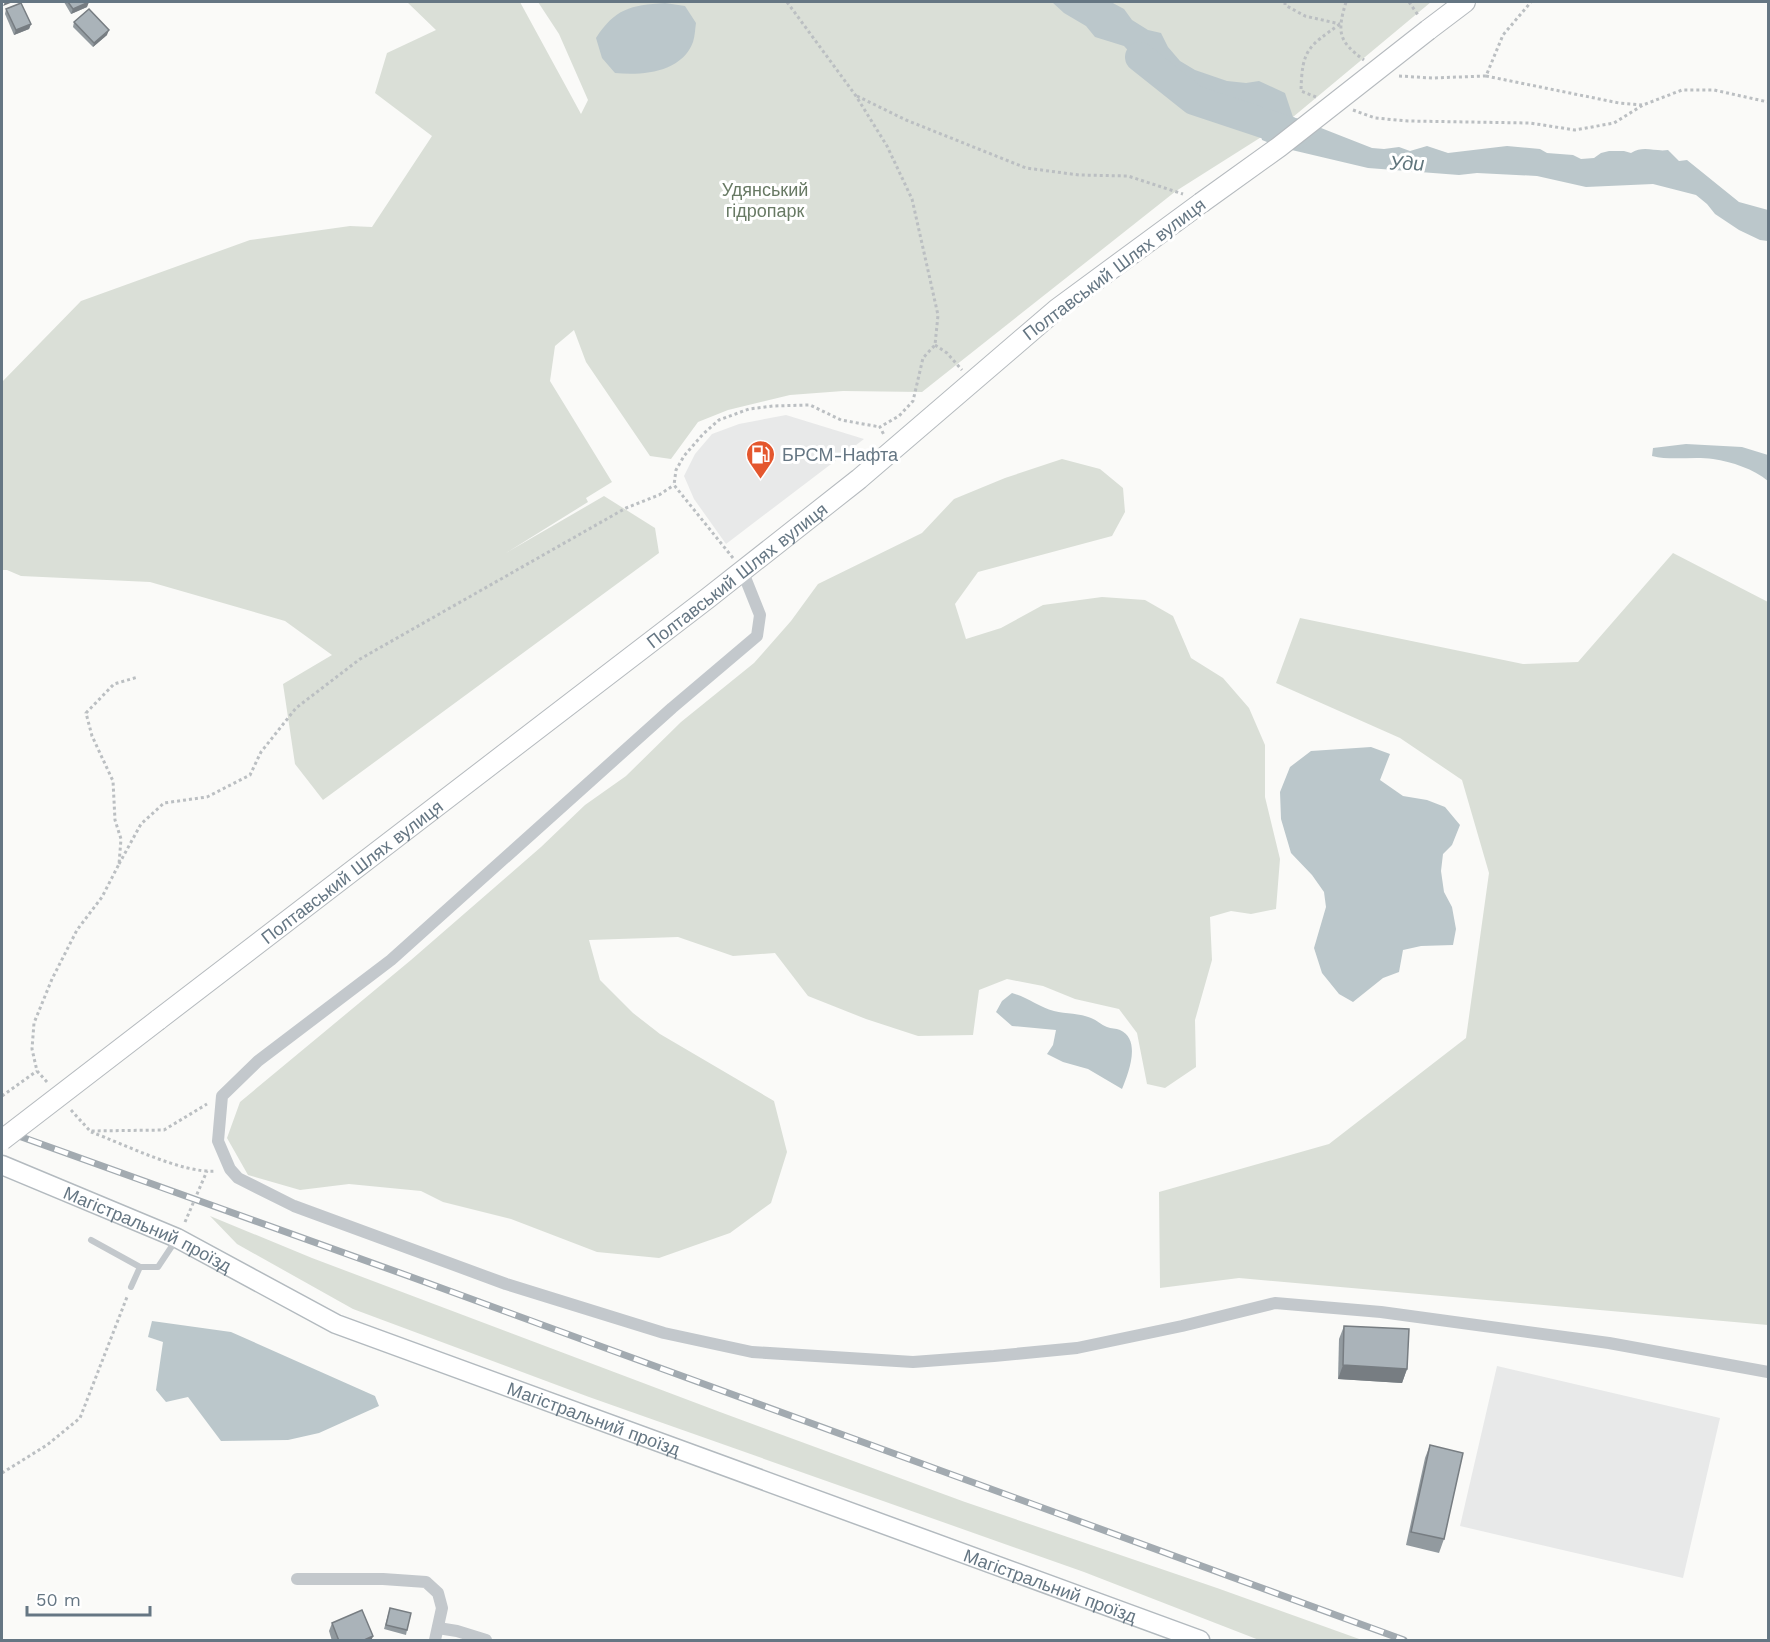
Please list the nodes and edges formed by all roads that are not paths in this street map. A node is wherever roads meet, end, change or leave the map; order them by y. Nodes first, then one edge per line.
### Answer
1 (1465, 2) edge
2 (742, 570) junction
3 (2, 1140) edge
4 (2, 1165) edge
5 (177, 1238) junction
6 (91, 1240) dead end
7 (140, 1267) junction
8 (131, 1287) road end
9 (1768, 1372) edge
10 (297, 1579) dead end
11 (438, 1628) junction
12 (435, 1641) edge
13 (486, 1641) edge
14 (1200, 1641) edge

1 - 2 main road, Полтавський Шлях вулиця, bridge
2 - 3 main road, Полтавський Шлях вулиця, bridge
2 - 9 street
4 - 5 main road, Магістральний проїзд
5 - 7 lane
5 - 14 main road, Магістральний проїзд
6 - 7 lane
7 - 8 lane
10 - 11 street
11 - 12 street
11 - 13 street

